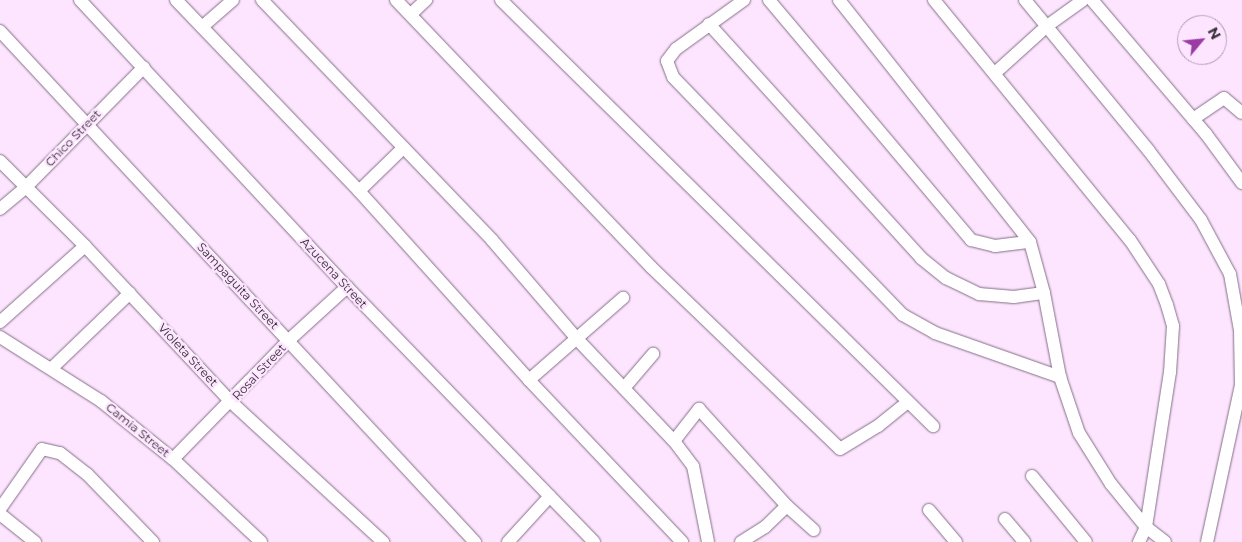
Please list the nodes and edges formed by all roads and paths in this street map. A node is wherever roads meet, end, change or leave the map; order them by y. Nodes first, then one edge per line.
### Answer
1 (80, 0) edge
2 (176, 0) edge
3 (233, 0) edge
4 (262, 0) edge
5 (396, 0) edge
6 (426, 0) edge
7 (501, 0) edge
8 (744, 0) edge
9 (769, 0) edge
10 (839, 0) edge
11 (934, 0) edge
12 (1025, 0) edge
13 (1083, 0) edge
14 (1092, 0) edge
15 (411, 14) junction
16 (709, 24) junction
17 (1047, 26) junction
18 (202, 27) junction
19 (0, 31) edge
20 (144, 67) junction
21 (995, 73) junction
22 (1242, 113) edge
23 (1193, 119) junction
24 (86, 124) junction
25 (403, 148) junction
26 (0, 161) edge
27 (1242, 183) edge
28 (26, 187) junction
29 (359, 191) junction
30 (0, 208) edge
31 (1030, 242) junction
32 (85, 246) junction
33 (347, 287) junction
34 (130, 293) junction
35 (1044, 293) junction
36 (623, 298) dead end
37 (0, 322) edge
38 (0, 337) edge
39 (289, 340) junction
40 (578, 340) junction
41 (653, 354) dead end
42 (52, 368) junction
43 (1060, 377) junction
44 (529, 380) junction
45 (624, 388) junction
46 (231, 402) junction
47 (908, 402) junction
48 (1239, 403) edge
49 (933, 426) dead end
50 (674, 441) junction
51 (173, 459) junction
52 (1032, 476) dead end
53 (550, 496) junction
54 (787, 506) junction
55 (0, 509) edge
56 (930, 510) dead end
57 (0, 514) edge
58 (1005, 519) dead end
59 (1146, 526) junction
60 (814, 530) dead end
61 (35, 542) edge
62 (154, 542) edge
63 (261, 542) edge
64 (383, 542) edge
65 (475, 542) edge
66 (508, 542) edge
67 (594, 542) edge
68 (682, 542) edge
69 (708, 542) edge
70 (741, 542) edge
71 (956, 542) edge
72 (1024, 542) edge
73 (1086, 542) edge
74 (1139, 542) edge
75 (1165, 542) edge
76 (1207, 542) edge

1 - 20 street, Azucena Street
2 - 18 street
3 - 18 street
4 - 25 street
5 - 15 street
6 - 15 street
7 - 47 street
8 - 16 street
9 - 31 street
10 - 31 street
11 - 21 street
12 - 17 street
13 - 17 street
14 - 23 street
15 - 47 street
16 - 35 street
16 - 43 street
17 - 21 street
17 - 48 street
18 - 29 street
19 - 24 street, Sampaguita Street
20 - 24 street, Chico Street
20 - 33 street, Azucena Street
21 - 59 street
22 - 23 street
23 - 27 street
24 - 28 street, Chico Street
24 - 39 street, Sampaguita Street
25 - 29 street
25 - 40 street
26 - 28 street, Violeta Street
28 - 30 street, Chico Street
28 - 32 street, Violeta Street
29 - 44 street
31 - 35 street
32 - 34 street, Violeta Street
32 - 37 street
33 - 39 street, Rosal Street
33 - 53 street, Azucena Street
34 - 42 street
34 - 46 street, Violeta Street
35 - 43 street
36 - 40 street
38 - 42 street, Camia Street
39 - 46 street, Rosal Street
39 - 65 street, Sampaguita Street
40 - 44 street
40 - 45 street
41 - 45 street
42 - 51 street, Camia Street
43 - 59 street
44 - 68 street
45 - 50 street
46 - 51 street, Rosal Street
46 - 64 street, Violeta Street
47 - 49 street
48 - 76 street
50 - 54 street
50 - 69 street
51 - 63 street, Camia Street
52 - 73 street
53 - 66 street
53 - 67 street, Azucena Street
54 - 60 street
54 - 70 street
55 - 62 street
56 - 71 street
57 - 61 street
58 - 72 street
59 - 74 street
59 - 75 street

